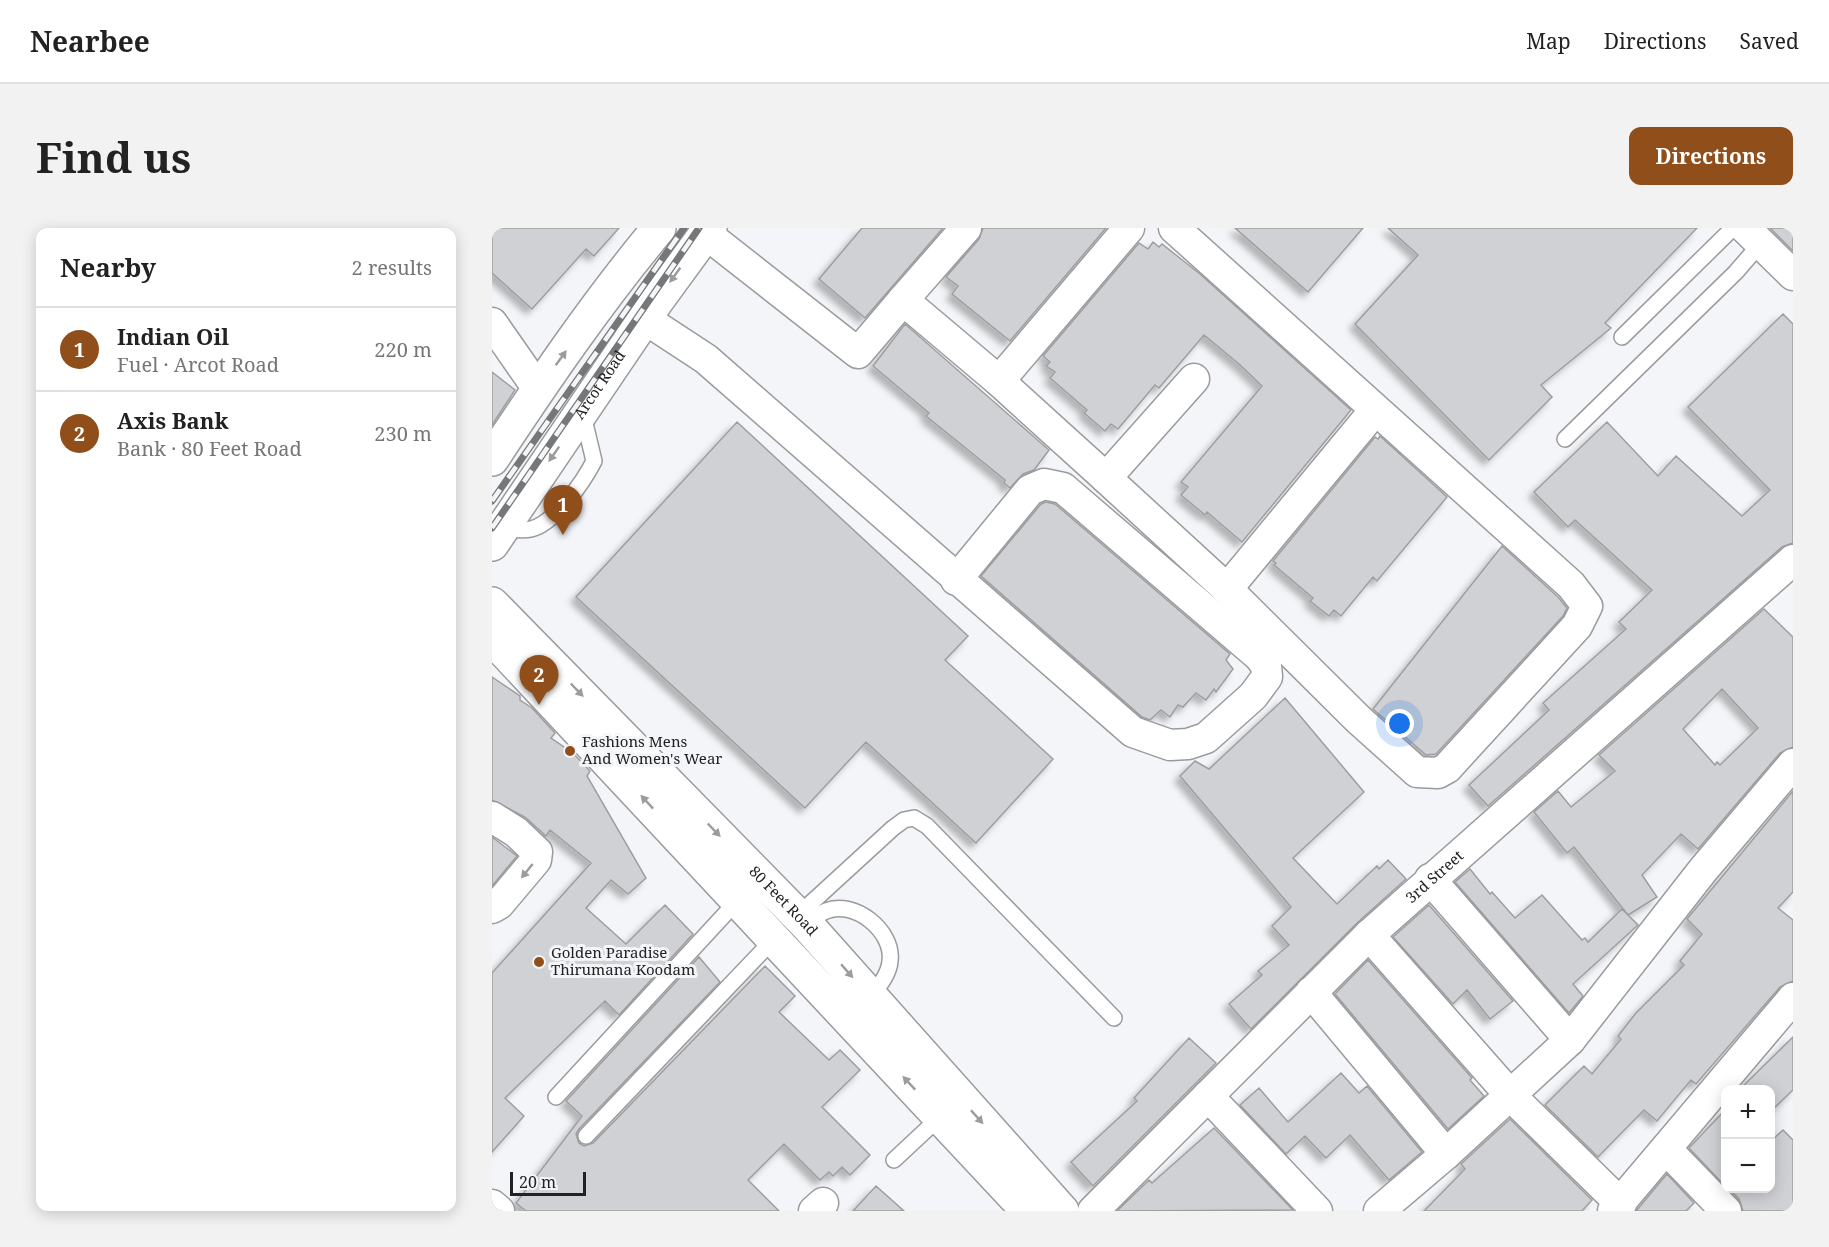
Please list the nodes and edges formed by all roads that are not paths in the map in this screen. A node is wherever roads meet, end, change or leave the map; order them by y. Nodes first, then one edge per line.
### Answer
1 (658, 228) edge
2 (966, 228) edge
3 (1129, 228) edge
4 (1174, 228) edge
5 (1733, 228) edge
6 (707, 231) edge
7 (1753, 236) edge
8 (1793, 275) edge
9 (903, 300) junction
10 (645, 319) junction
11 (492, 323) edge
12 (1622, 337) dead end
13 (1194, 379) dead end
14 (999, 381) junction
15 (538, 389) junction
16 (1375, 410) junction
17 (1565, 439) dead end
18 (492, 459) edge
19 (1106, 478) junction
20 (497, 536) edge
21 (1793, 560) edge
22 (956, 580) junction
23 (1227, 589) junction
24 (492, 604) edge
25 (492, 638) edge
26 (1793, 764) edge
27 (492, 817) edge
28 (1430, 879) junction
29 (738, 899) junction
30 (492, 908) edge
31 (803, 920) junction
32 (1369, 935) junction
33 (774, 939) junction
34 (1311, 992) junction
35 (870, 997) junction
36 (1793, 998) edge
37 (1114, 1018) dead end
38 (1570, 1040) junction
39 (1208, 1096) junction
40 (1511, 1096) junction
41 (556, 1097) dead end
42 (940, 1117) junction
43 (586, 1136) dead end
44 (1667, 1150) junction
45 (1446, 1154) junction
46 (894, 1160) dead end
47 (492, 1205) edge
48 (1617, 1208) edge
49 (499, 1211) edge
50 (1028, 1211) edge
51 (1062, 1211) edge
52 (1093, 1211) edge
53 (1317, 1211) edge
54 (1378, 1211) edge
55 (1726, 1211) edge

15 -> 1 street
2 - 9 street
3 - 14 street
4 - 16 street
5 - 12 lane
6 - 9 street
6 -> 10 street, Arcot Road
7 - 8 street
7 - 17 lane
9 - 14 street
10 -> 20 street, Arcot Road
10 - 22 street
11 - 15 street
13 - 19 street
14 - 19 street
15 - 18 street
16 - 23 street
16 - 23 street
19 - 23 street
21 - 28 street, 3rd Street
22 - 22 street
24 -> 31 street, 80 Feet Road
29 -> 25 street, 80 Feet Road
26 - 38 street
27 -> 30 street
28 - 32 street, 3rd Street
28 - 38 street
29 - 33 street, 80 Feet Road
29 - 41 lane
31 -> 35 street, 80 Feet Road
31 - 35 lane
31 - 37 lane
32 - 34 street, 3rd Street
32 - 40 street
42 -> 33 street, 80 Feet Road
33 - 43 lane
34 - 39 street, 3rd Street
34 - 45 street
35 -> 51 street, 80 Feet Road
36 - 44 street
38 - 40 street
39 - 52 street, 3rd Street
39 - 53 street
40 - 45 street
40 - 48 street
42 - 46 lane
42 - 50 street, 80 Feet Road
44 - 48 street
44 - 55 street
45 - 54 street
47 - 49 street

